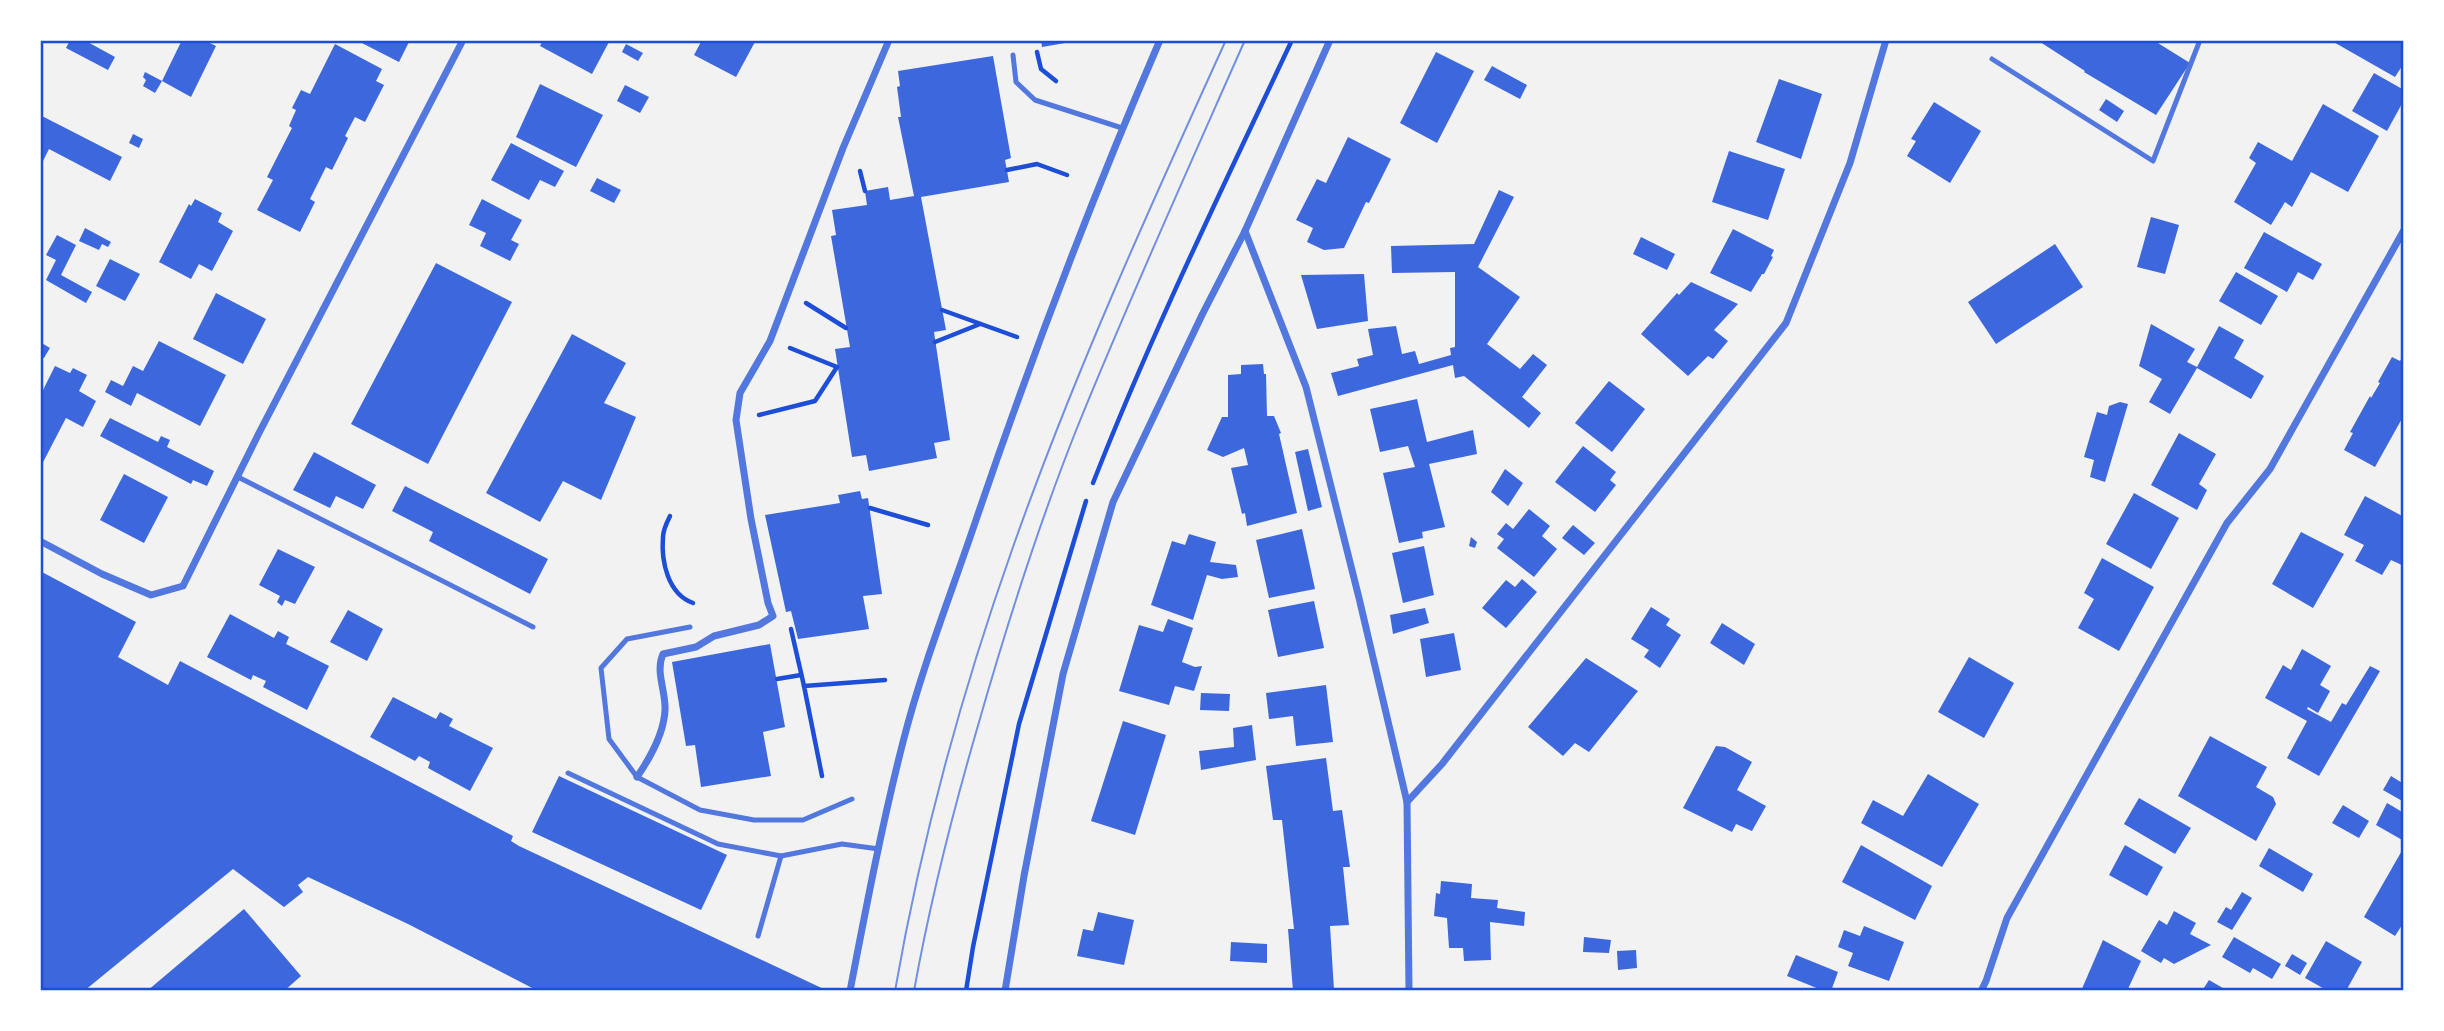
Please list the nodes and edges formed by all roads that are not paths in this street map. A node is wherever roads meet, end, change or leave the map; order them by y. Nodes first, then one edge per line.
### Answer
1 (463, 40) edge
2 (889, 40) edge
3 (1160, 40) edge
4 (1330, 40) edge
5 (1886, 40) edge
6 (2200, 40) edge
7 (1013, 55) dead end
8 (1992, 59) dead end
9 (1122, 128) junction
10 (2404, 230) edge
11 (1245, 231) junction
12 (238, 477) junction
13 (40, 541) edge
14 (533, 627) dead end
15 (690, 627) dead end
16 (568, 773) dead end
17 (636, 777) junction
18 (852, 799) dead end
19 (1407, 802) junction
20 (879, 849) junction
21 (782, 856) junction
22 (758, 936) dead end
23 (850, 991) edge
24 (1005, 991) edge
25 (1409, 991) edge
26 (1981, 991) edge

1 - 12 street
2 - 17 street
3 - 9 street
4 - 11 street
5 - 19 street
6 - 8 lane
7 - 9 lane
9 - 20 street
10 - 26 street
11 - 19 street
11 - 24 street
12 - 13 street
12 - 14 lane
15 - 17 lane
16 - 21 lane
17 - 18 lane
19 - 25 street
20 - 21 lane
20 - 23 street
21 - 22 lane

